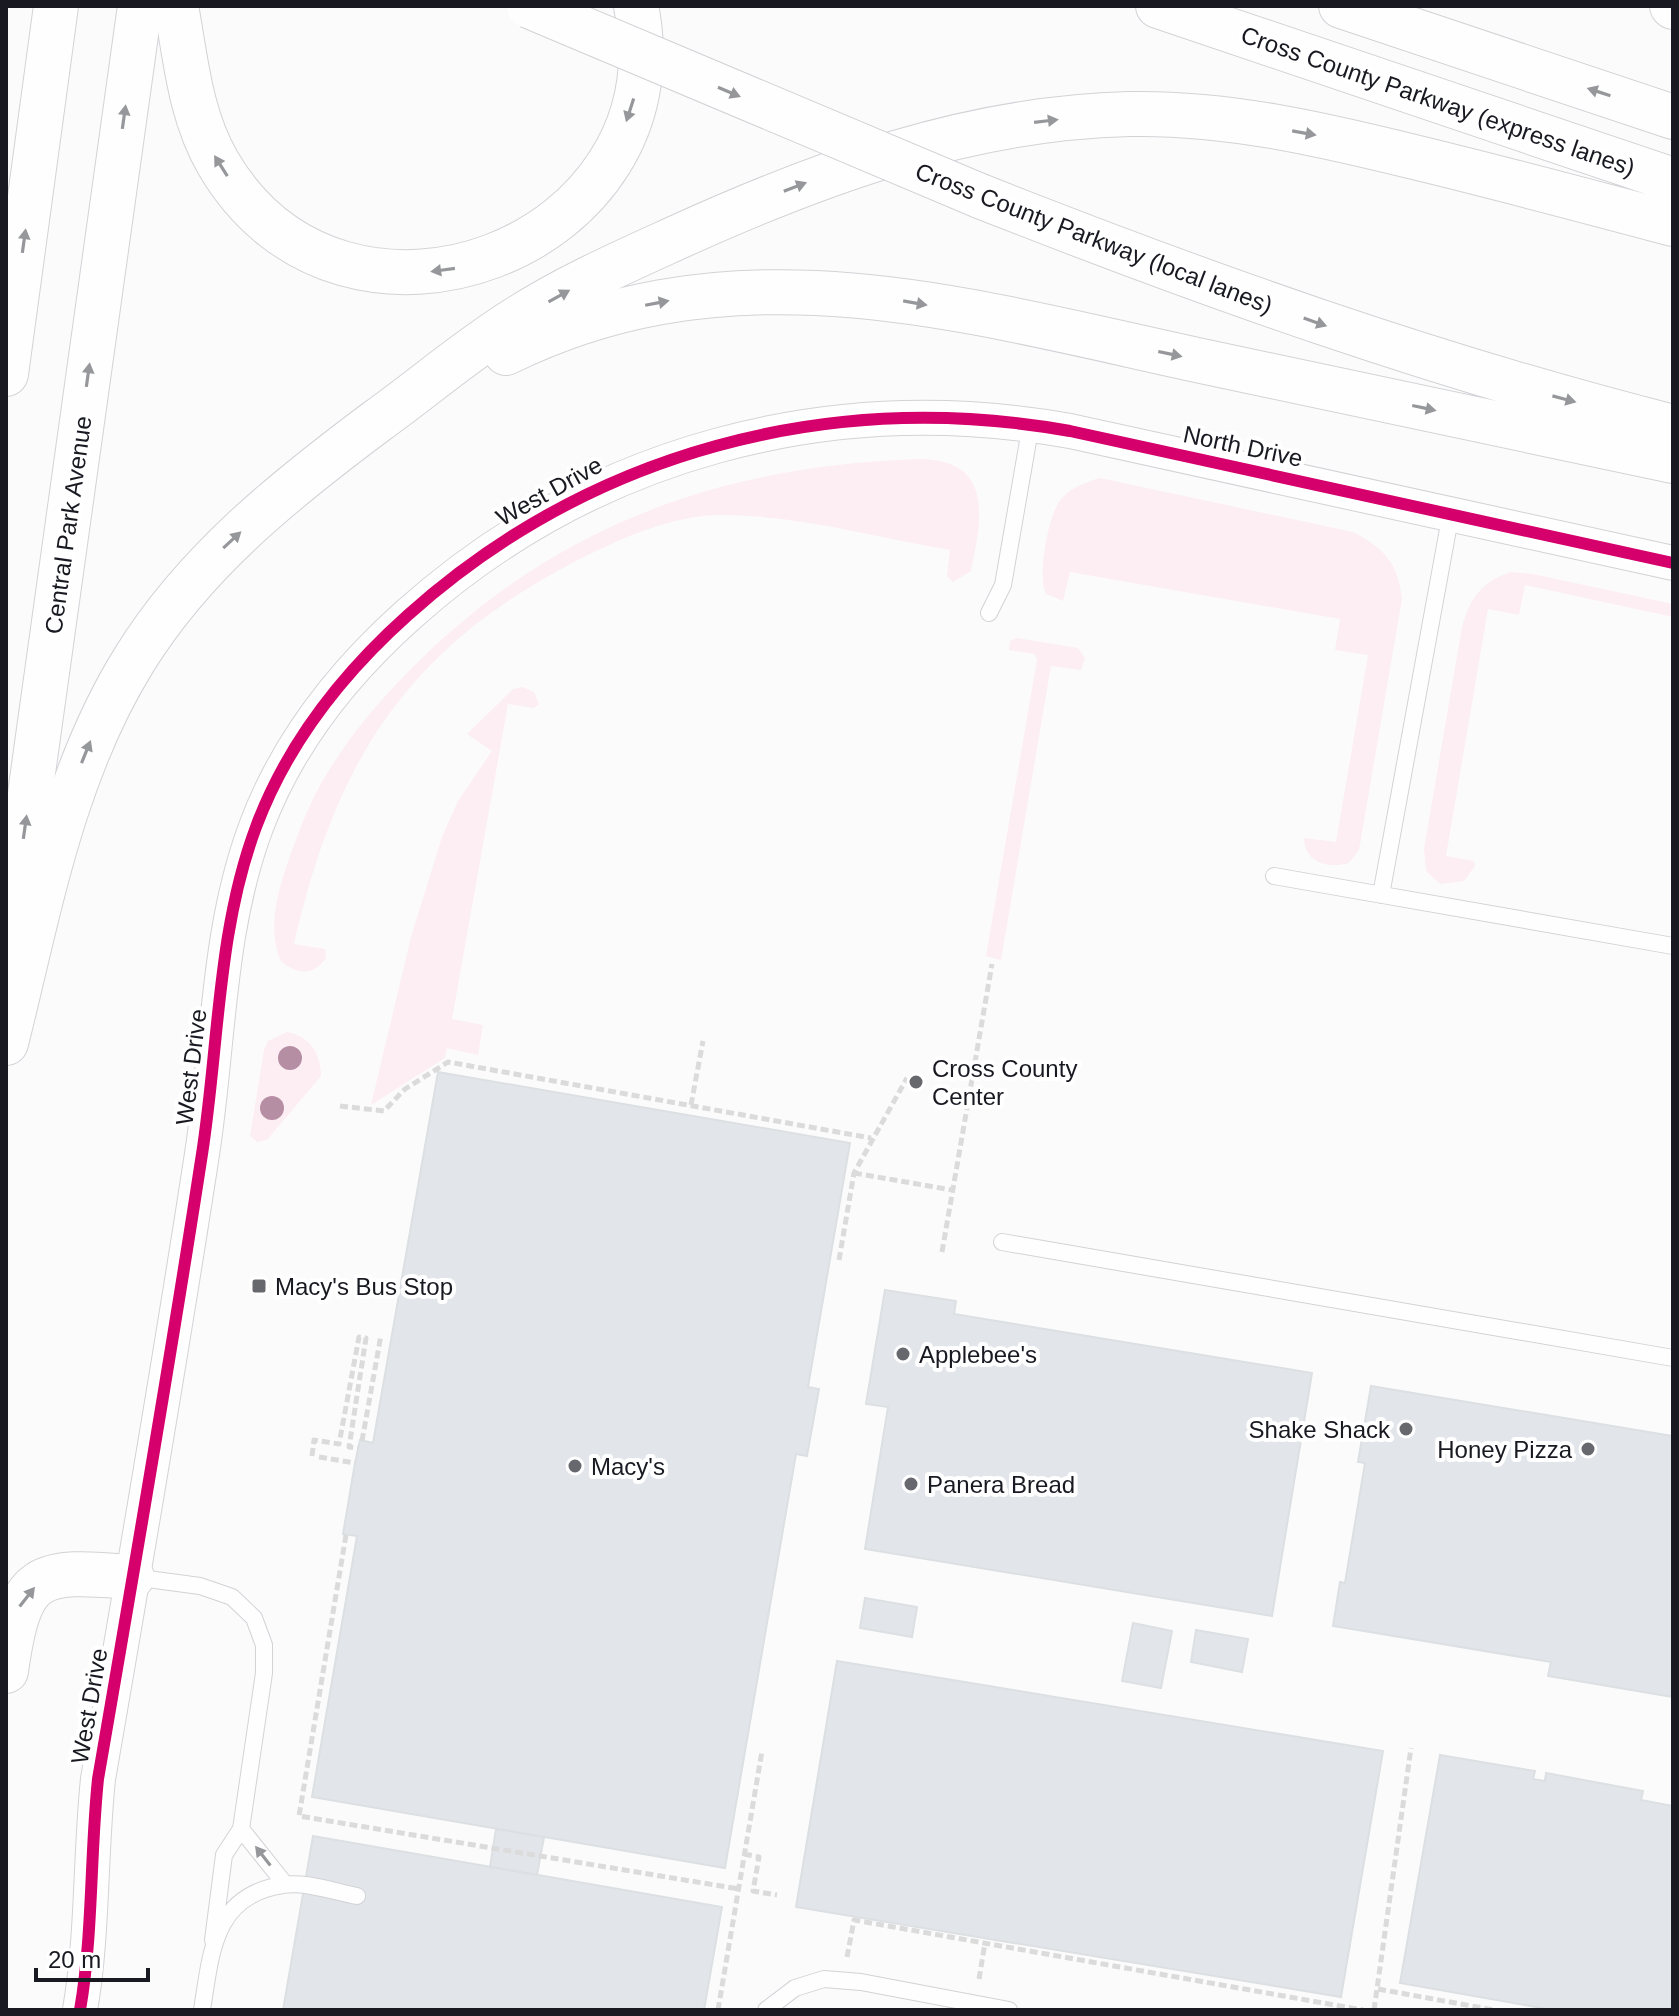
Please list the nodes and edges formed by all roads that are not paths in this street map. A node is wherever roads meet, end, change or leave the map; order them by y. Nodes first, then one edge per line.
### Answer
1 (56, 6) edge
2 (140, 6) edge
3 (176, 6) edge
4 (529, 6) edge
5 (636, 6) edge
6 (1158, 6) edge
7 (1341, 6) edge
8 (1673, 117) edge
9 (1673, 180) edge
10 (1673, 224) edge
11 (6, 374) edge
12 (403, 403) junction
13 (1031, 424) junction
14 (1673, 427) edge
15 (799, 428) joint
16 (1673, 461) edge
17 (1451, 513) junction
18 (1673, 563) edge
19 (989, 613) dead end
20 (1274, 876) dead end
21 (1381, 895) junction
22 (1673, 946) edge
23 (6, 1044) edge
24 (1002, 1242) dead end
25 (1673, 1358) edge
26 (132, 1577) junction
27 (6, 1671) edge
28 (241, 1829) junction
29 (285, 1884) junction
30 (357, 1896) dead end
31 (213, 1940) junction
32 (87, 1971) junction
33 (80, 2010) edge
34 (99, 2010) edge
35 (202, 2010) edge
36 (766, 2010) edge
37 (1009, 2010) edge

11 -> 1 main road
23 -> 2 main road, Central Park Avenue
5 -> 3 main road
4 -> 14 main road, Cross County Parkway (local lanes), bridge
6 - 9 main road, Cross County Parkway (express lanes)
8 -> 7 main road
12 -> 10 main road
12 -> 16 main road
23 -> 12 main road
13 - 15 street, North Drive
13 - 17 street, North Drive
13 - 19 lane
15 - 26 street, West Drive
17 - 18 street, North Drive
17 - 21 lane
20 - 21 lane
21 - 22 lane
24 - 25 lane
27 -> 26 main road
26 - 28 lane
26 - 32 street, West Drive
29 -> 28 lane
28 - 31 lane
29 - 30 lane
29 - 31 lane
31 - 35 lane
32 - 33 street, West Drive
32 - 34 street, West Drive
36 - 37 lane

